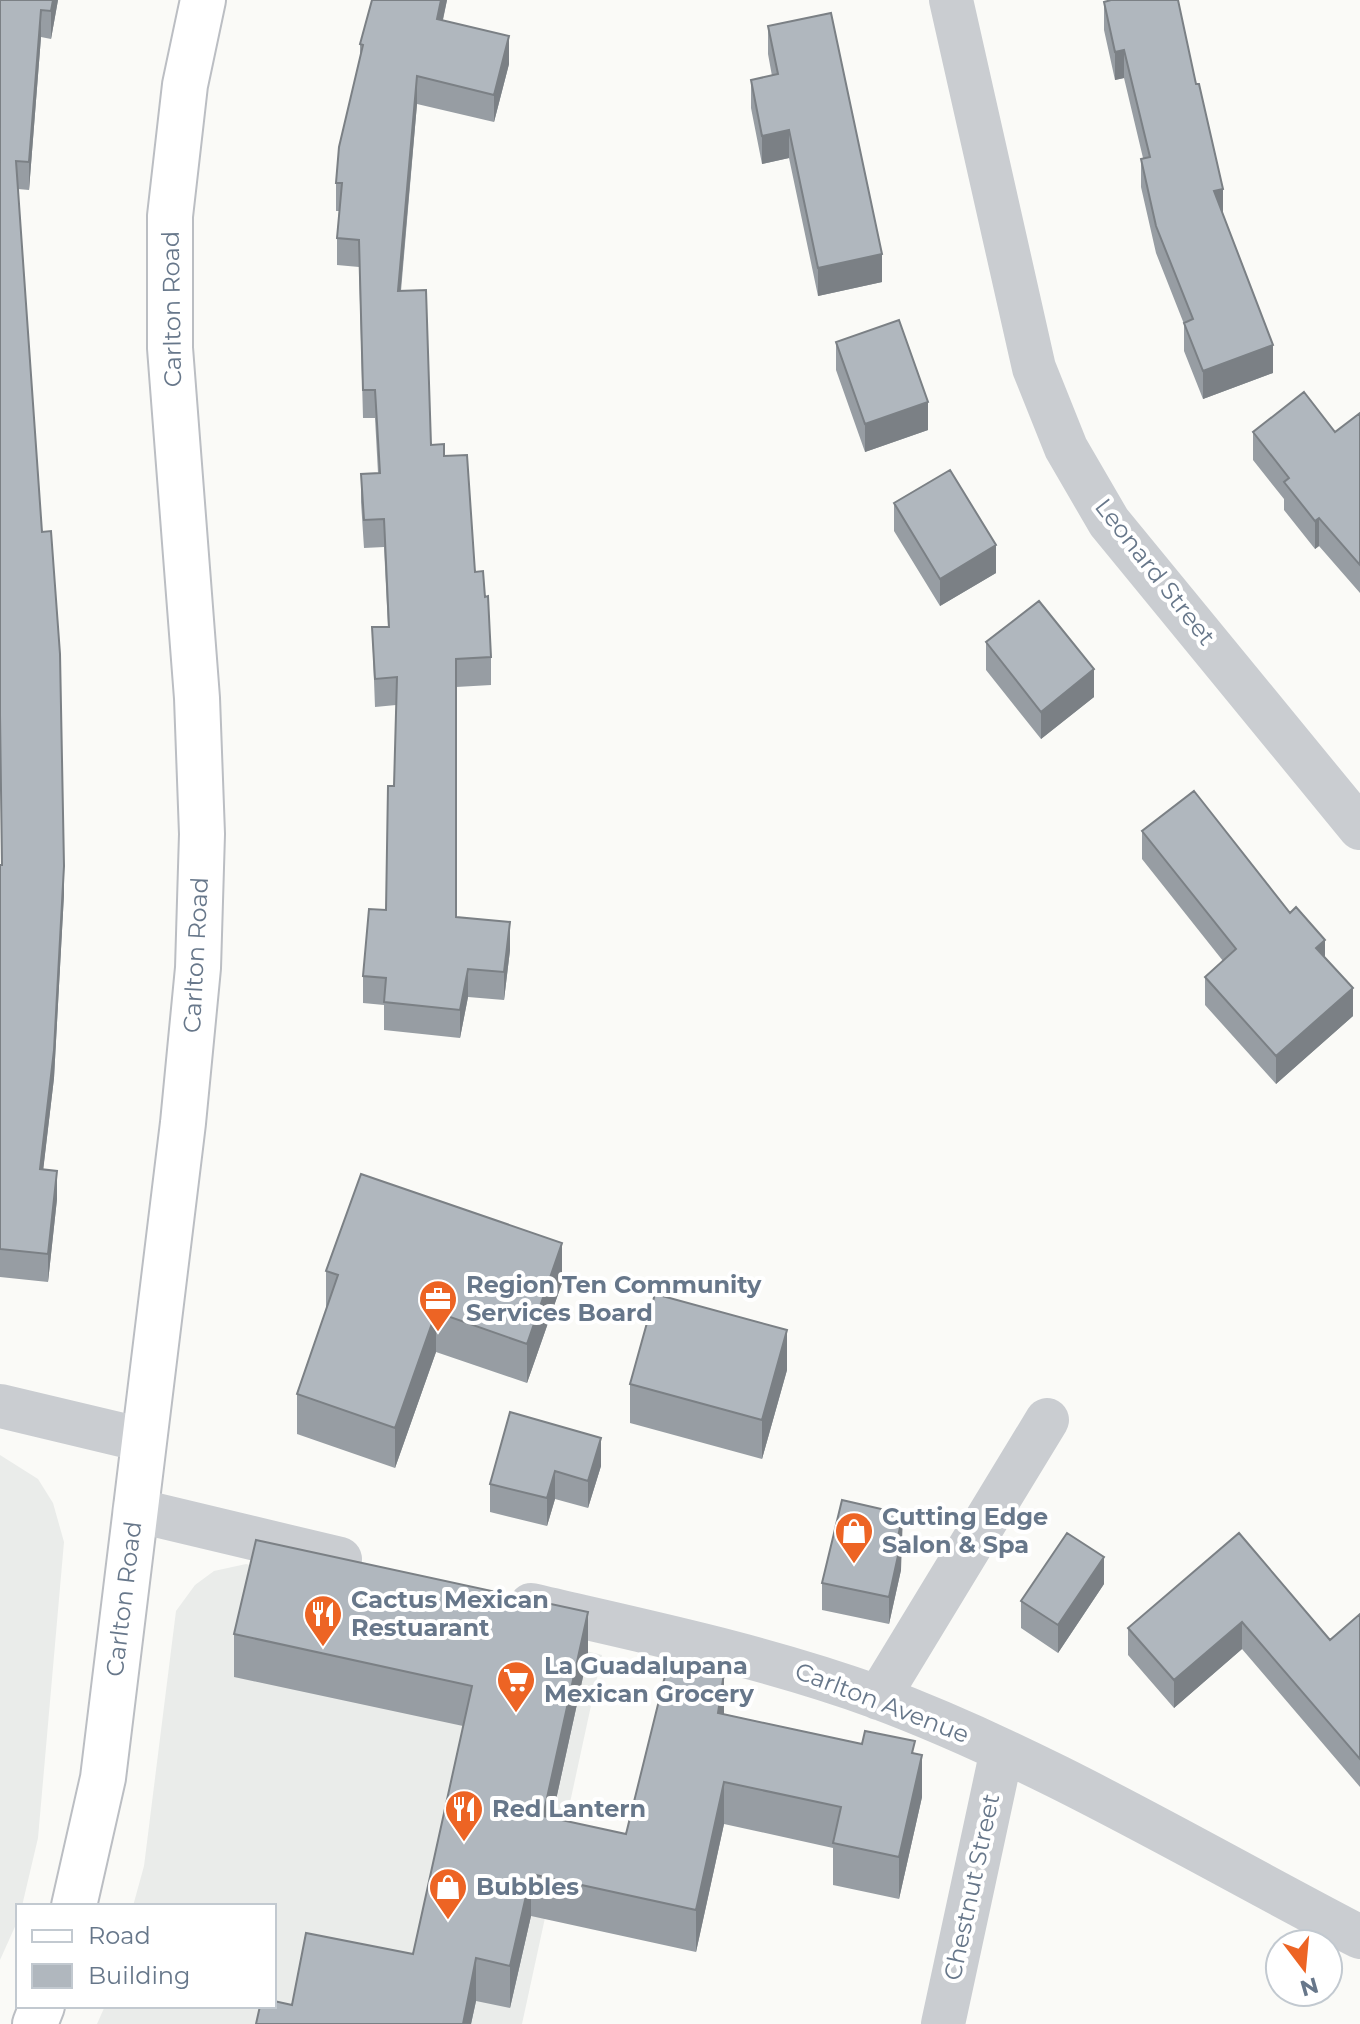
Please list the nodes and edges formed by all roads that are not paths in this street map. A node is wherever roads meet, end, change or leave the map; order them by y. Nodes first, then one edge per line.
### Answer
1 (203, 0) edge
2 (951, 0) edge
3 (1360, 828) edge
4 (0, 1406) edge
5 (1047, 1420) dead end
6 (143, 1440) junction
7 (135, 1510) junction
8 (382, 1569) edge
9 (490, 1595) edge
10 (878, 1698) junction
11 (1002, 1750) junction
12 (74, 1904) edge
13 (1360, 1937) edge
14 (943, 2024) edge

1 - 6 main road, Carlton Road
2 - 3 street, Leonard Street
4 - 6 street
5 - 10 street
6 - 7 main road, Carlton Road
7 - 8 street
7 - 12 main road, Carlton Road
9 - 10 street, Carlton Avenue
10 - 11 street, Carlton Avenue
11 - 13 street, Carlton Avenue
11 - 14 street, Chestnut Street

